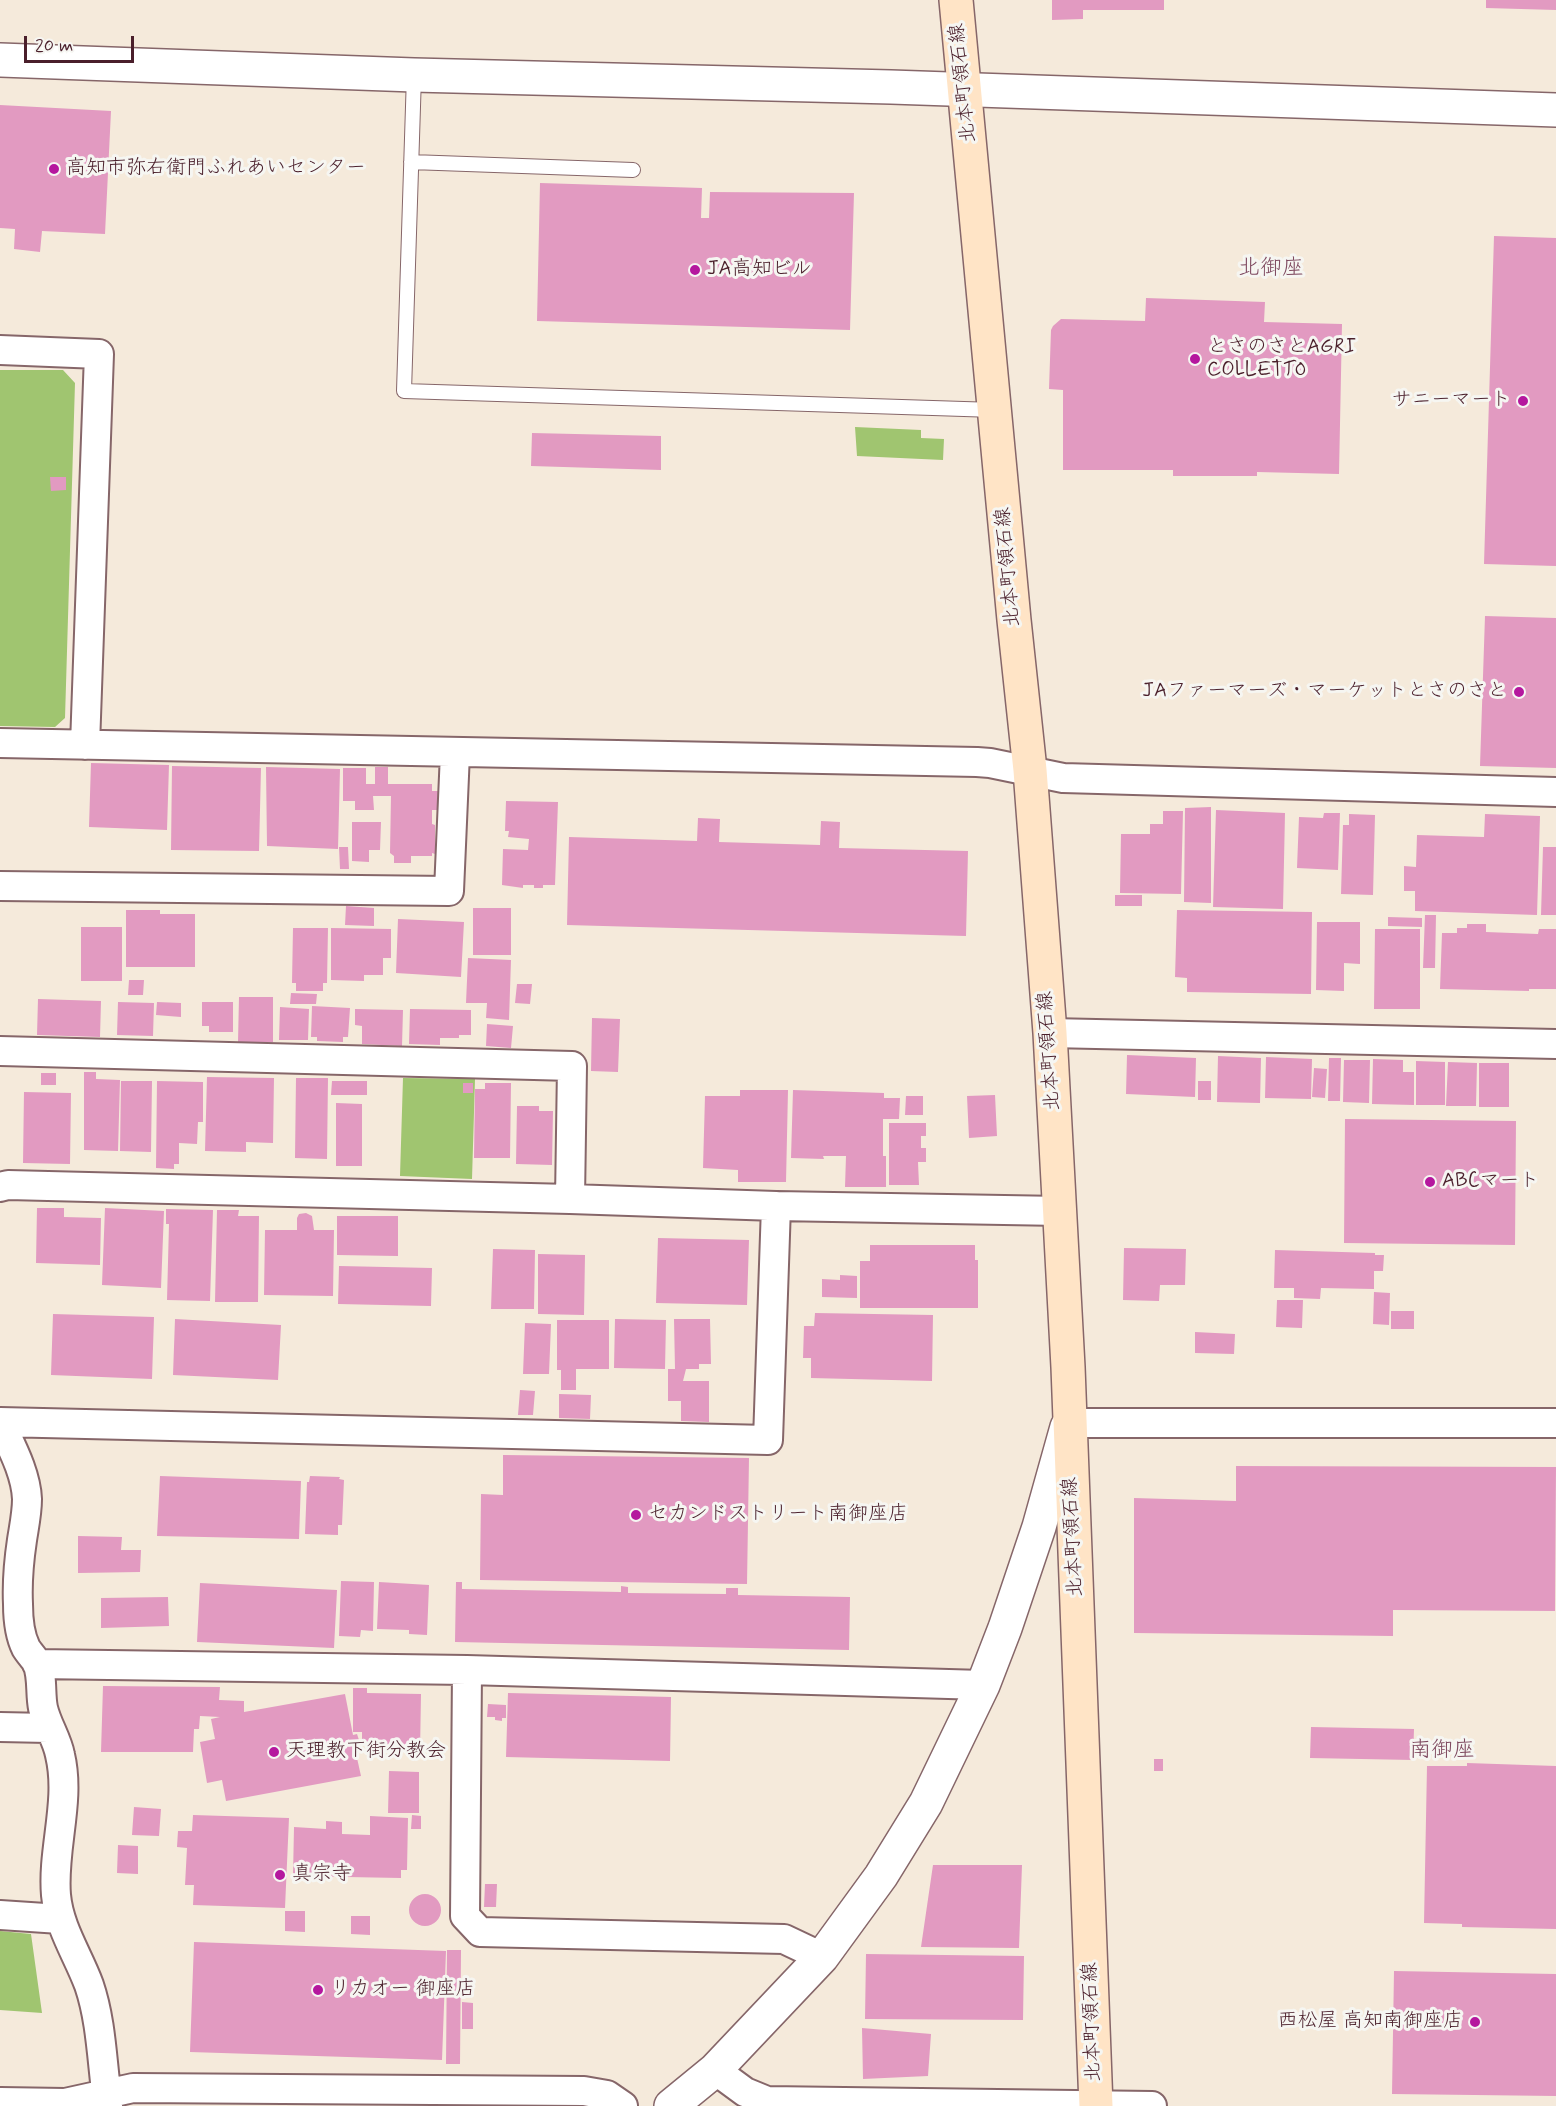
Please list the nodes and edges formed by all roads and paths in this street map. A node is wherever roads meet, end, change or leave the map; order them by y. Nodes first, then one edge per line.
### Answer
1 (956, 0) edge
2 (0, 60) edge
3 (414, 75) junction
4 (965, 90) junction
5 (1556, 110) edge
6 (411, 162) junction
7 (633, 170) dead end
8 (0, 350) edge
9 (995, 410) junction
10 (0, 742) edge
11 (85, 745) junction
12 (455, 753) junction
13 (1030, 770) junction
14 (1556, 792) edge
15 (0, 886) edge
16 (1050, 1033) junction
17 (1556, 1044) edge
18 (0, 1051) edge
19 (0, 1187) edge
20 (570, 1199) junction
21 (776, 1206) junction
22 (1060, 1211) junction
23 (0, 1422) edge
24 (1069, 1423) junction
25 (1556, 1423) edge
26 (11, 1540) edge
27 (37, 1664) junction
28 (467, 1670) junction
29 (982, 1685) junction
30 (0, 1727) edge
31 (48, 1728) junction
32 (0, 1915) edge
33 (60, 1919) junction
34 (822, 1957) junction
35 (715, 2070) junction
36 (107, 2100) edge
37 (0, 2102) edge
38 (622, 2106) edge
39 (671, 2106) edge
40 (1096, 2106) edge
41 (1152, 2106) edge

1 - 4 main road, 北本町領石線
2 - 3 street
3 - 4 street
3 - 6 lane
4 - 5 street
4 - 9 main road, 北本町領石線
6 - 7 lane
6 - 9 lane
8 - 11 street
9 - 13 main road, 北本町領石線
10 - 11 street
11 - 12 street
12 - 13 street
12 - 15 street
13 - 14 street
13 - 16 main road, 北本町領石線
16 - 17 street
16 - 22 main road, 北本町領石線
18 - 20 street
19 - 20 street
20 - 21 street
21 - 22 street
21 - 23 street
22 - 24 main road, 北本町領石線
23 - 26 street
24 - 25 street
24 - 29 street
24 - 40 main road, 北本町領石線
26 - 27 street
27 - 28 street
27 - 31 street
28 - 29 street
28 - 34 street
29 - 34 street
30 - 31 street
31 - 33 street
32 - 33 street
33 - 36 street
34 - 35 street
35 - 39 street
35 - 40 street
36 - 37 street
36 - 38 street
40 - 41 street

